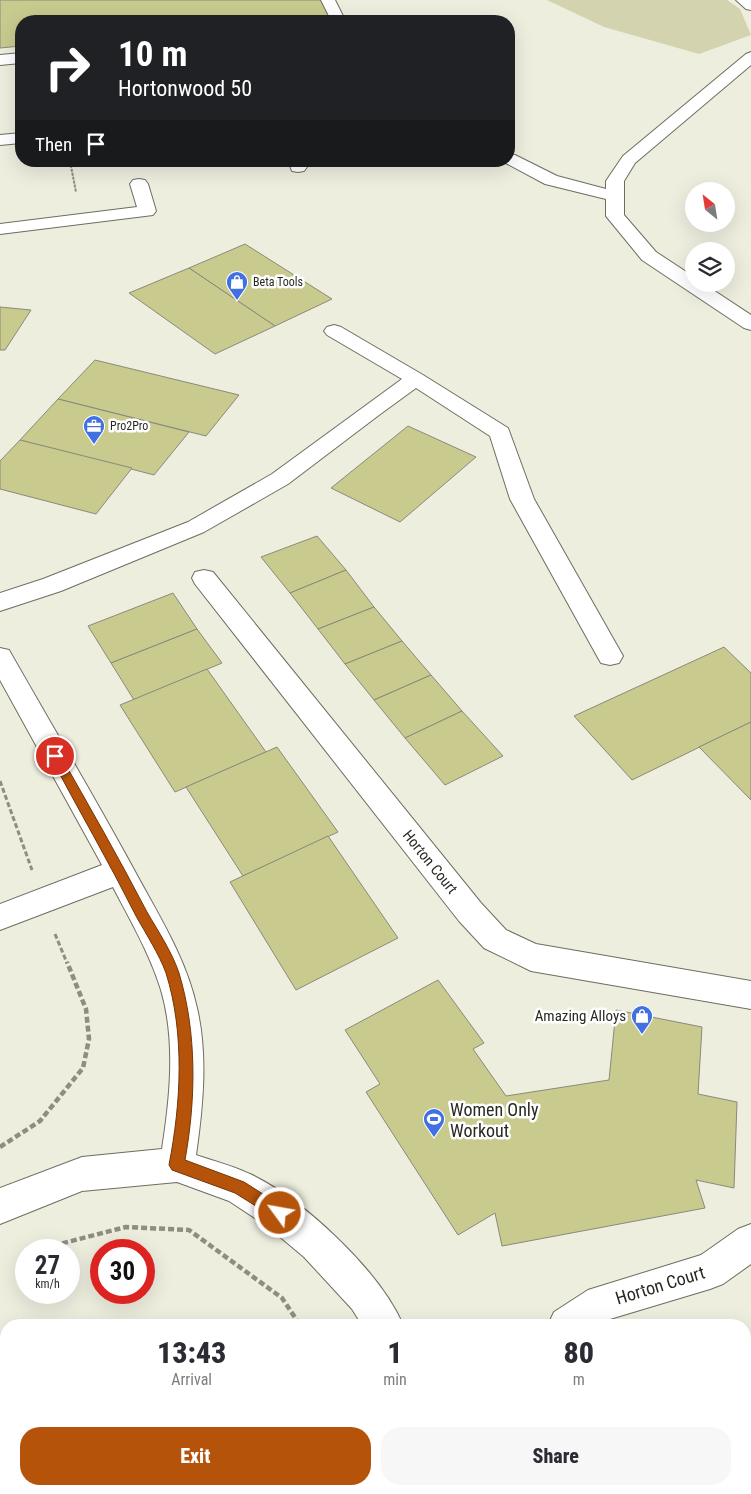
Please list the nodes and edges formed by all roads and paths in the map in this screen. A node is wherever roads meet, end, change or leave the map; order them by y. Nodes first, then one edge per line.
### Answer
1 (328, 0) edge
2 (743, 0) edge
3 (751, 6) edge
4 (336, 15) edge
5 (751, 57) edge
6 (15, 59) edge
7 (0, 60) edge
8 (15, 139) edge
9 (0, 140) edge
10 (515, 162) edge
11 (139, 184) dead end
12 (615, 196) junction
13 (0, 230) edge
14 (751, 324) edge
15 (334, 331) dead end
16 (416, 379) junction
17 (204, 578) dead end
18 (0, 602) edge
19 (610, 656) dead end
20 (0, 657) edge
21 (0, 781) edge
22 (32, 870) dead end
23 (120, 871) junction
24 (0, 916) edge
25 (53, 928) dead end
26 (751, 995) edge
27 (0, 1147) edge
28 (177, 1165) junction
29 (0, 1206) edge
30 (79, 1239) edge
31 (751, 1242) edge
32 (296, 1319) edge
33 (380, 1319) edge
34 (576, 1319) edge

1 - 4 street
2 - 3 street
5 - 12 street
6 - 7 street
8 - 9 street
10 - 12 street
11 - 13 street
12 - 14 street
15 - 16 street
16 - 18 street
16 - 19 street
17 - 26 street, Horton Court
20 - 23 street
21 - 22 path
23 - 24 street
23 - 28 street
25 - 27 path
28 - 29 street
28 - 33 street
30 - 32 path
31 - 34 street, Horton Court

